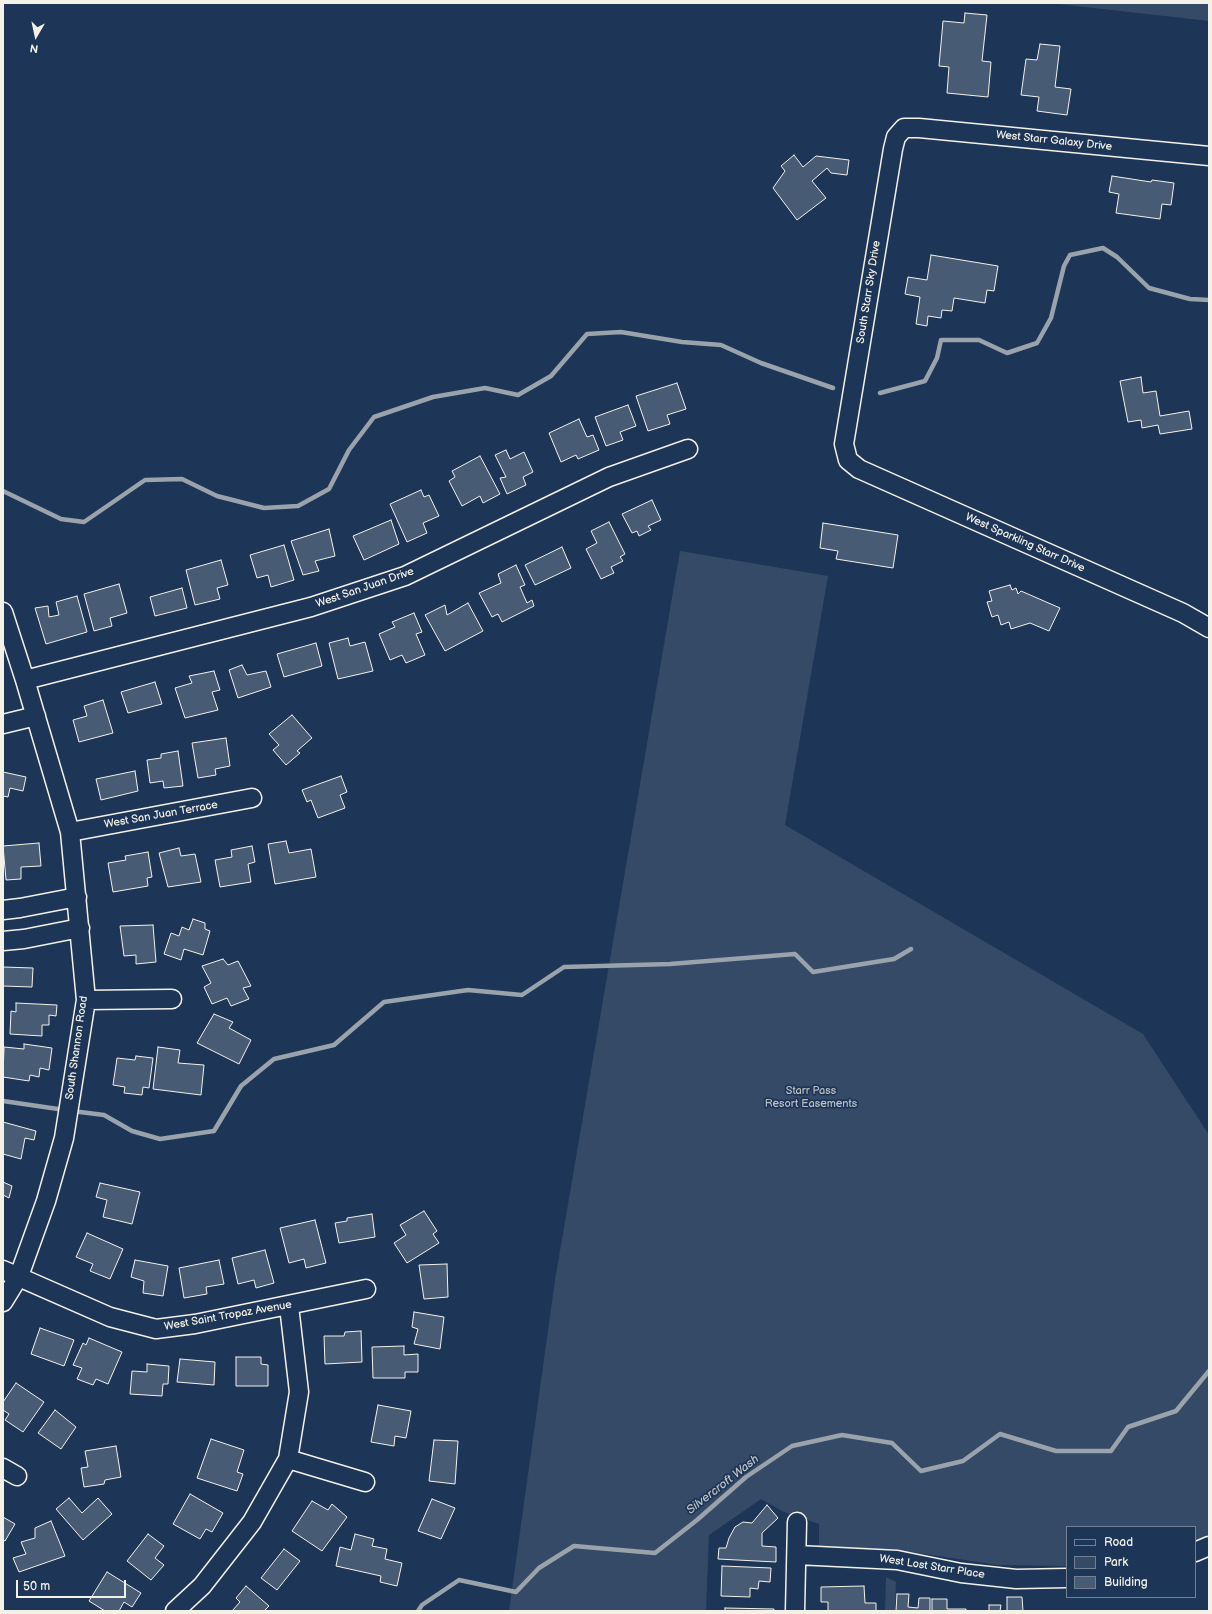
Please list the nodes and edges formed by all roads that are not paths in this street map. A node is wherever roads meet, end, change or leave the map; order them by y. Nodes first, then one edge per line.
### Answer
1 (900, 131) joint
2 (1209, 156) edge
3 (688, 448) dead end
4 (846, 454) joint
5 (3, 612) edge
6 (1209, 628) edge
7 (26, 680) junction
8 (36, 716) junction
9 (3, 724) edge
10 (252, 798) dead end
11 (70, 832) junction
12 (77, 897) junction
13 (3, 910) edge
14 (80, 928) junction
15 (3, 941) edge
16 (172, 999) dead end
17 (86, 1000) junction
18 (11, 1273) edge
19 (366, 1289) dead end
20 (3, 1302) edge
21 (289, 1306) junction
22 (288, 1459) junction
23 (365, 1482) dead end
24 (797, 1522) dead end
25 (1209, 1546) edge
26 (1196, 1552) edge
27 (797, 1555) junction
28 (1066, 1578) edge
29 (175, 1611) edge
30 (795, 1611) edge

1 - 2 street, West Starr Galaxy Drive
1 - 4 street, South Starr Sky Drive
3 - 7 street, West San Juan Drive
4 - 6 street, West Sparkling Starr Drive
5 - 7 street, South Shannon Road
7 - 8 street, South Shannon Road
8 - 9 street
8 - 11 street, South Shannon Road
10 - 11 street, West San Juan Terrace
11 - 12 street, South Shannon Road
12 - 13 street
12 - 14 street, South Shannon Road
14 - 15 street
14 - 17 street, South Shannon Road
16 - 17 street
17 - 18 street, South Shannon Road
18 - 20 street, South Shannon Road
18 - 21 street, West Saint Tropaz Avenue
19 - 21 street, West Saint Tropaz Avenue
21 - 22 street
22 - 23 street
22 - 29 street
24 - 27 street
25 - 26 street
27 - 28 street, West Lost Starr Place
27 - 30 street

